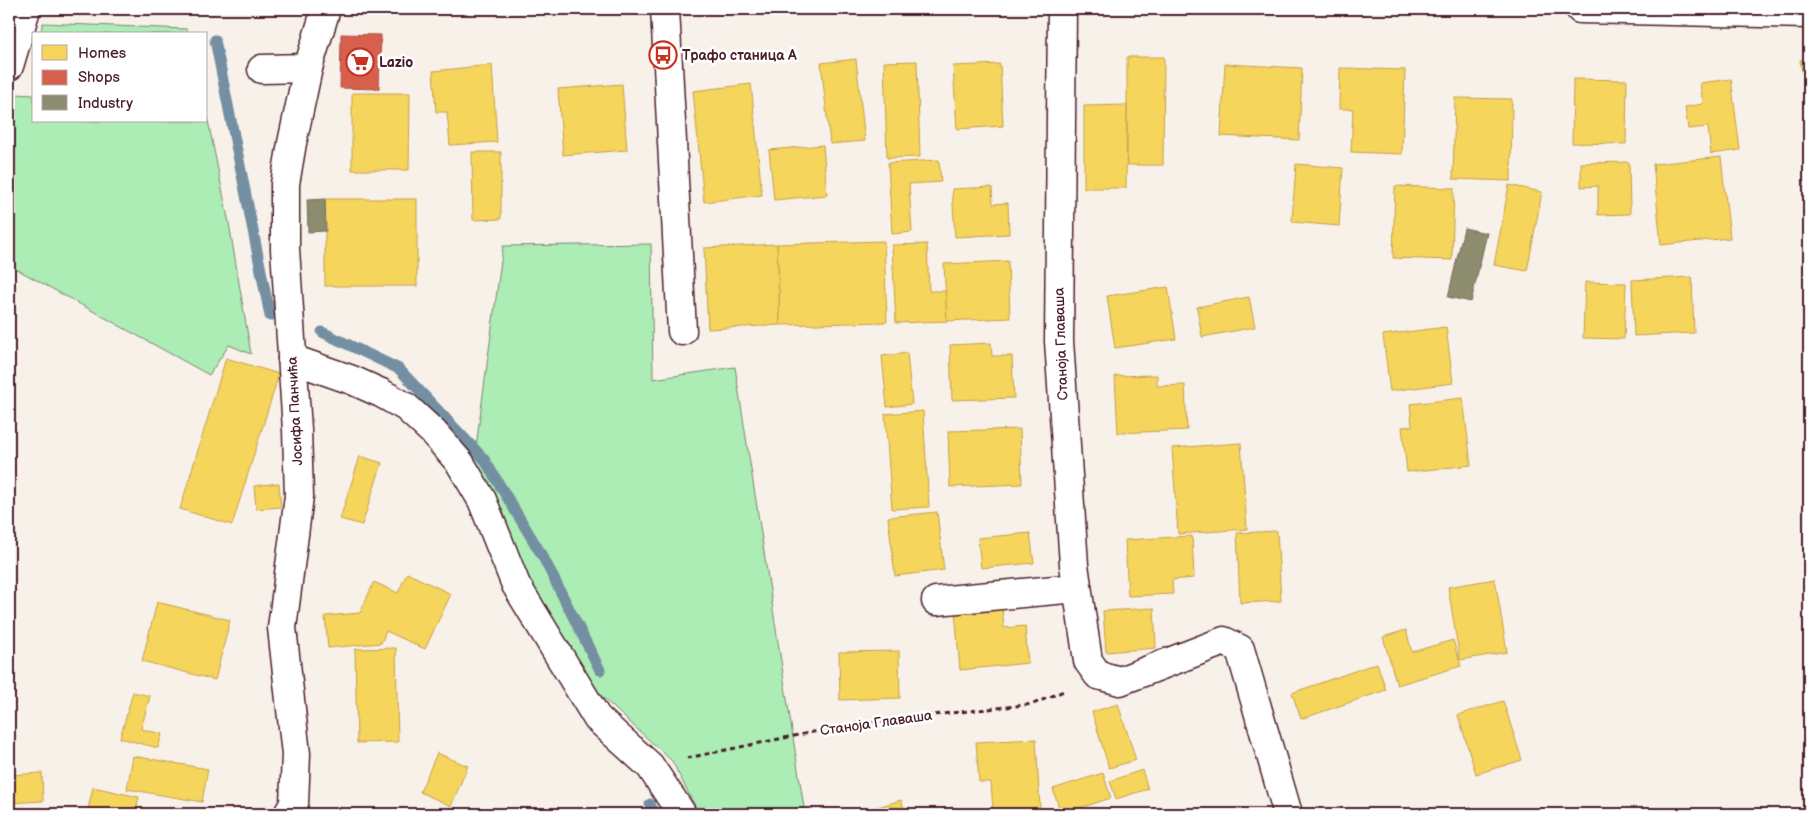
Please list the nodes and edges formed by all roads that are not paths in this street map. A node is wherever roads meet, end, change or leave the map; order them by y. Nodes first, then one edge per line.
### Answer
1 (26, 9) edge
2 (326, 9) edge
3 (665, 9) edge
4 (1062, 9) edge
5 (1580, 9) edge
6 (1809, 14) edge
7 (9, 66) edge
8 (308, 68) junction
9 (262, 69) dead end
10 (682, 331) dead end
11 (292, 358) junction
12 (1078, 588) junction
13 (936, 601) dead end
14 (288, 814) edge
15 (682, 814) edge
16 (1288, 814) edge

1 - 7 street
2 - 8 street, Јосифа Панчића
3 - 10 street
4 - 12 street, Станоја Главаша
5 - 6 street
8 - 9 street
8 - 11 street, Јосифа Панчића
11 - 14 street, Јосифа Панчића
11 - 15 street
12 - 13 street
12 - 16 street, Станоја Главаша

